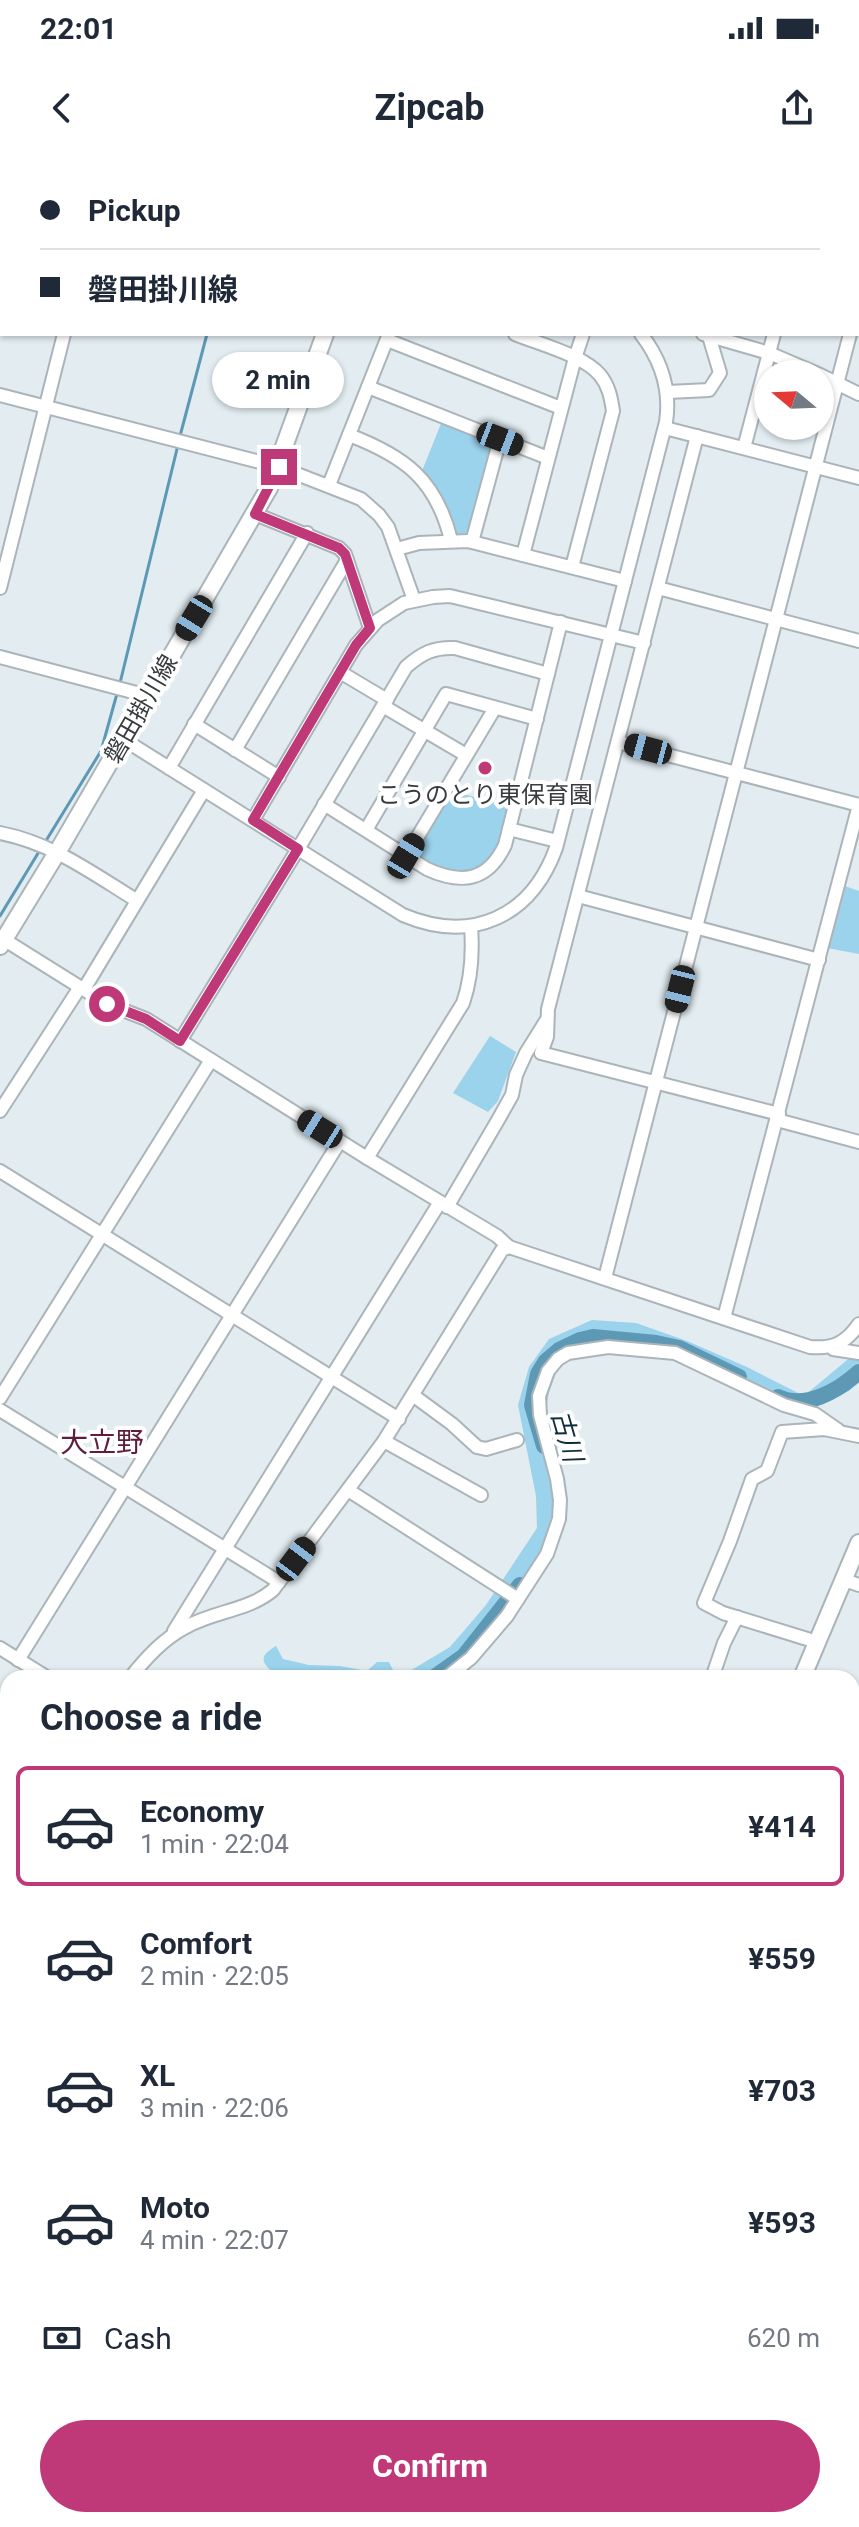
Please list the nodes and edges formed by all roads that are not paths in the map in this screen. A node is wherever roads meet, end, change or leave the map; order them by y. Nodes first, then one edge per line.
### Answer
1 (64, 336) edge
2 (324, 336) edge
3 (520, 336) edge
4 (582, 336) edge
5 (642, 336) edge
6 (706, 336) edge
7 (710, 336) edge
8 (773, 336) edge
9 (849, 336) edge
10 (388, 337) edge
11 (769, 353) junction
12 (575, 358) junction
13 (786, 360) edge
14 (834, 382) edge
15 (837, 384) junction
16 (368, 387) junction
17 (668, 392) junction
18 (859, 394) edge
19 (0, 395) edge
20 (46, 408) junction
21 (561, 408) junction
22 (665, 428) junction
23 (349, 435) junction
24 (697, 436) junction
25 (500, 439) junction
26 (744, 448) junction
27 (548, 458) junction
28 (279, 467) junction
29 (816, 467) junction
30 (859, 478) edge
31 (329, 485) junction
32 (255, 514) junction
33 (307, 533) junction
34 (451, 540) junction
35 (472, 542) junction
36 (397, 549) junction
37 (523, 555) junction
38 (347, 560) junction
39 (572, 567) junction
40 (625, 581) junction
41 (0, 588) edge
42 (658, 588) junction
43 (414, 600) junction
44 (777, 619) junction
45 (561, 622) junction
46 (370, 628) junction
47 (611, 635) junction
48 (859, 641) edge
49 (644, 643) junction
50 (0, 657) edge
51 (340, 672) junction
52 (548, 674) junction
53 (148, 696) junction
54 (385, 703) junction
55 (495, 708) junction
56 (537, 719) junction
57 (194, 724) junction
58 (424, 731) junction
59 (123, 739) junction
60 (618, 742) junction
61 (235, 750) junction
62 (466, 755) junction
63 (169, 768) junction
64 (737, 773) junction
65 (279, 777) junction
66 (204, 790) junction
67 (324, 804) junction
68 (859, 805) edge
69 (253, 820) junction
70 (509, 829) junction
71 (366, 830) junction
72 (0, 833) edge
73 (557, 841) junction
74 (298, 849) junction
75 (58, 851) junction
76 (406, 856) junction
77 (578, 896) junction
78 (136, 900) junction
79 (471, 926) junction
80 (696, 928) junction
81 (1, 941) edge
82 (819, 960) junction
83 (82, 988) junction
84 (546, 1021) junction
85 (180, 1041) junction
86 (211, 1060) junction
87 (656, 1082) junction
88 (0, 1111) edge
89 (778, 1117) junction
90 (340, 1141) junction
91 (859, 1142) edge
92 (367, 1158) junction
93 (0, 1171) edge
94 (444, 1204) junction
95 (102, 1235) junction
96 (509, 1247) junction
97 (605, 1278) junction
98 (233, 1316) junction
99 (724, 1318) junction
100 (859, 1324) edge
101 (825, 1348) junction
102 (859, 1353) edge
103 (332, 1378) junction
104 (414, 1396) junction
105 (0, 1398) edge
106 (0, 1410) edge
107 (399, 1419) junction
108 (838, 1430) junction
109 (859, 1436) edge
110 (517, 1440) dead end
111 (384, 1441) junction
112 (125, 1487) junction
113 (348, 1490) junction
114 (481, 1495) dead end
115 (859, 1543) edge
116 (225, 1549) junction
117 (279, 1582) junction
118 (852, 1582) edge
119 (518, 1599) junction
120 (737, 1617) junction
121 (170, 1637) junction
122 (817, 1642) junction
123 (0, 1648) edge
124 (18, 1660) junction
125 (35, 1670) edge
126 (136, 1670) edge
127 (456, 1670) edge
128 (715, 1670) edge
129 (805, 1670) edge

1 - 20 street
2 - 28 main road, 磐田掛川線
3 - 12 street
4 - 12 street
5 - 17 street
6 - 17 street
7 - 11 street
8 - 11 street
9 - 15 street
10 - 16 street
10 - 21 street
11 - 13 street
11 - 26 street
12 - 21 street
12 - 39 street
14 - 15 street
15 - 18 street
15 - 29 street
16 - 23 street
16 - 25 street
17 - 22 street
19 - 20 street
20 - 28 street
20 - 41 street
21 - 27 street
22 - 24 street
22 - 40 street
23 - 31 street
23 - 34 street
24 - 26 street
24 - 42 street
25 - 27 street
25 - 35 street
26 - 29 street
27 - 37 street
28 - 31 street
28 - 32 main road, 磐田掛川線
29 - 30 street
29 - 44 street
31 - 36 street
32 - 33 street
32 - 53 main road, 磐田掛川線
33 - 38 street
33 - 57 street
34 - 35 street
34 - 36 street
35 - 37 street
36 - 43 street
37 - 39 street
38 - 46 street
38 - 61 street
39 - 40 street
40 - 47 street
42 - 44 street
42 - 49 street
43 - 45 street
43 - 46 street
44 - 48 street
44 - 64 street
45 - 47 street
45 - 52 street
46 - 51 street
47 - 49 street
47 - 73 street
49 - 60 street
50 - 53 street
51 - 54 street
51 - 65 street
52 - 54 street
52 - 56 street
53 - 59 main road, 磐田掛川線
54 - 58 street
54 - 67 street
55 - 56 street
55 - 58 street
55 - 62 street
56 - 70 street
57 - 61 street
57 - 63 street
58 - 62 street
58 - 71 street
59 - 63 street
59 - 75 main road, 磐田掛川線
60 - 64 street
60 - 77 street
61 - 65 street
62 - 76 street
63 - 66 street
64 - 68 street
64 - 80 street
65 - 69 street
66 - 69 street
66 - 78 street
67 - 71 street
67 - 74 street
68 - 82 street
69 - 74 street
70 - 73 street
70 - 76 street
71 - 76 street
72 - 75 street
73 - 79 street
74 - 79 street
74 - 85 street
75 - 78 street
75 - 81 main road, 磐田掛川線
77 - 80 street
77 - 84 street
78 - 83 street
79 - 92 street
80 - 82 street
80 - 87 street
81 - 83 street
82 - 89 street
83 - 85 street
83 - 88 street
84 - 87 street
84 - 94 street
85 - 86 street
86 - 90 street
86 - 95 street
87 - 89 street
87 - 97 street
89 - 91 street
89 - 99 street
90 - 92 street
90 - 98 street
92 - 94 street
93 - 95 street
94 - 96 street
94 - 103 street
95 - 98 street
95 - 105 street
96 - 97 street
96 - 104 street
97 - 99 street
98 - 103 street
98 - 112 street
99 - 101 street
100 - 101 street
101 - 102 street
103 - 107 street
103 - 116 street
104 - 107 street
104 - 110 street
106 - 112 street
107 - 111 street
108 - 109 street
108 - 119 street
108 - 120 street
111 - 113 street
111 - 114 street
112 - 116 street
112 - 124 street
113 - 117 street
113 - 119 street
115 - 118 main road
116 - 117 street
116 - 121 street
117 - 121 street
118 - 122 main road
119 - 127 street
120 - 122 street
120 - 128 street
121 - 126 street
122 - 129 main road
123 - 124 street
124 - 125 street

